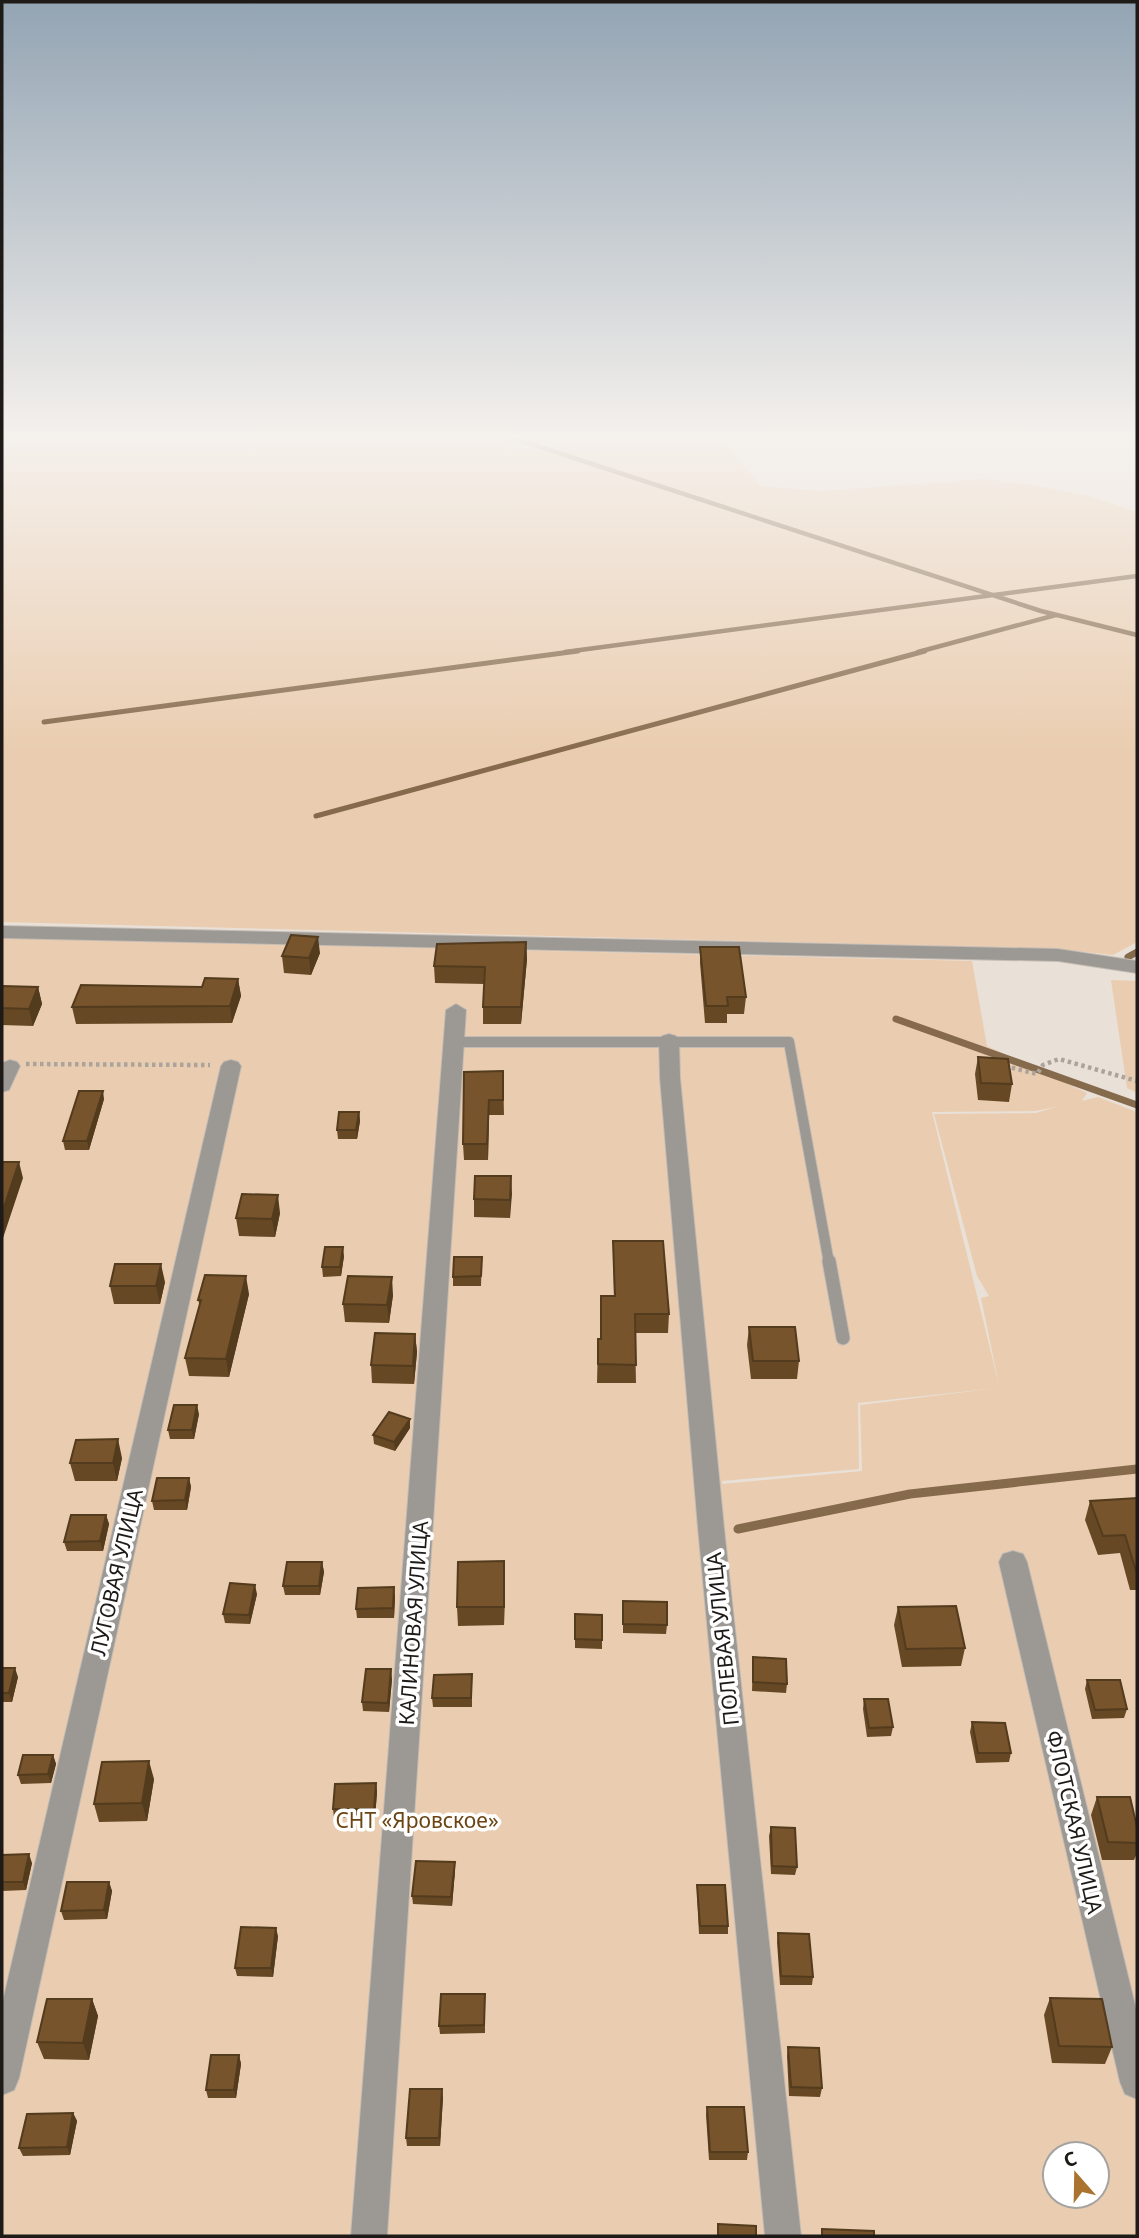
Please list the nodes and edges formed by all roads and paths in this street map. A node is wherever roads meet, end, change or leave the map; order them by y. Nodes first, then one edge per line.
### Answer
1 (2, 932) edge
2 (1137, 967) edge
3 (456, 1010) dead end
4 (669, 1040) junction
5 (454, 1042) junction
6 (998, 1064) edge
7 (9, 1066) joint
8 (231, 1066) joint
9 (1137, 1081) edge
10 (2, 1086) edge
11 (843, 1338) dead end
12 (1013, 1562) dead end
13 (2, 2078) edge
14 (1137, 2082) edge
15 (369, 2236) edge
16 (783, 2236) edge

1 - 2 street
3 - 5 street, КАЛИНОВАЯ УЛИЦА
4 - 5 lane
4 - 11 lane
4 - 16 street, ПОЛЕВАЯ УЛИЦА
5 - 15 street, КАЛИНОВАЯ УЛИЦА
6 - 9 path
7 - 8 path
7 - 10 street
8 - 13 street, ЛУГОВАЯ УЛИЦА
12 - 14 street, ФЛОТСКАЯ УЛИЦА

